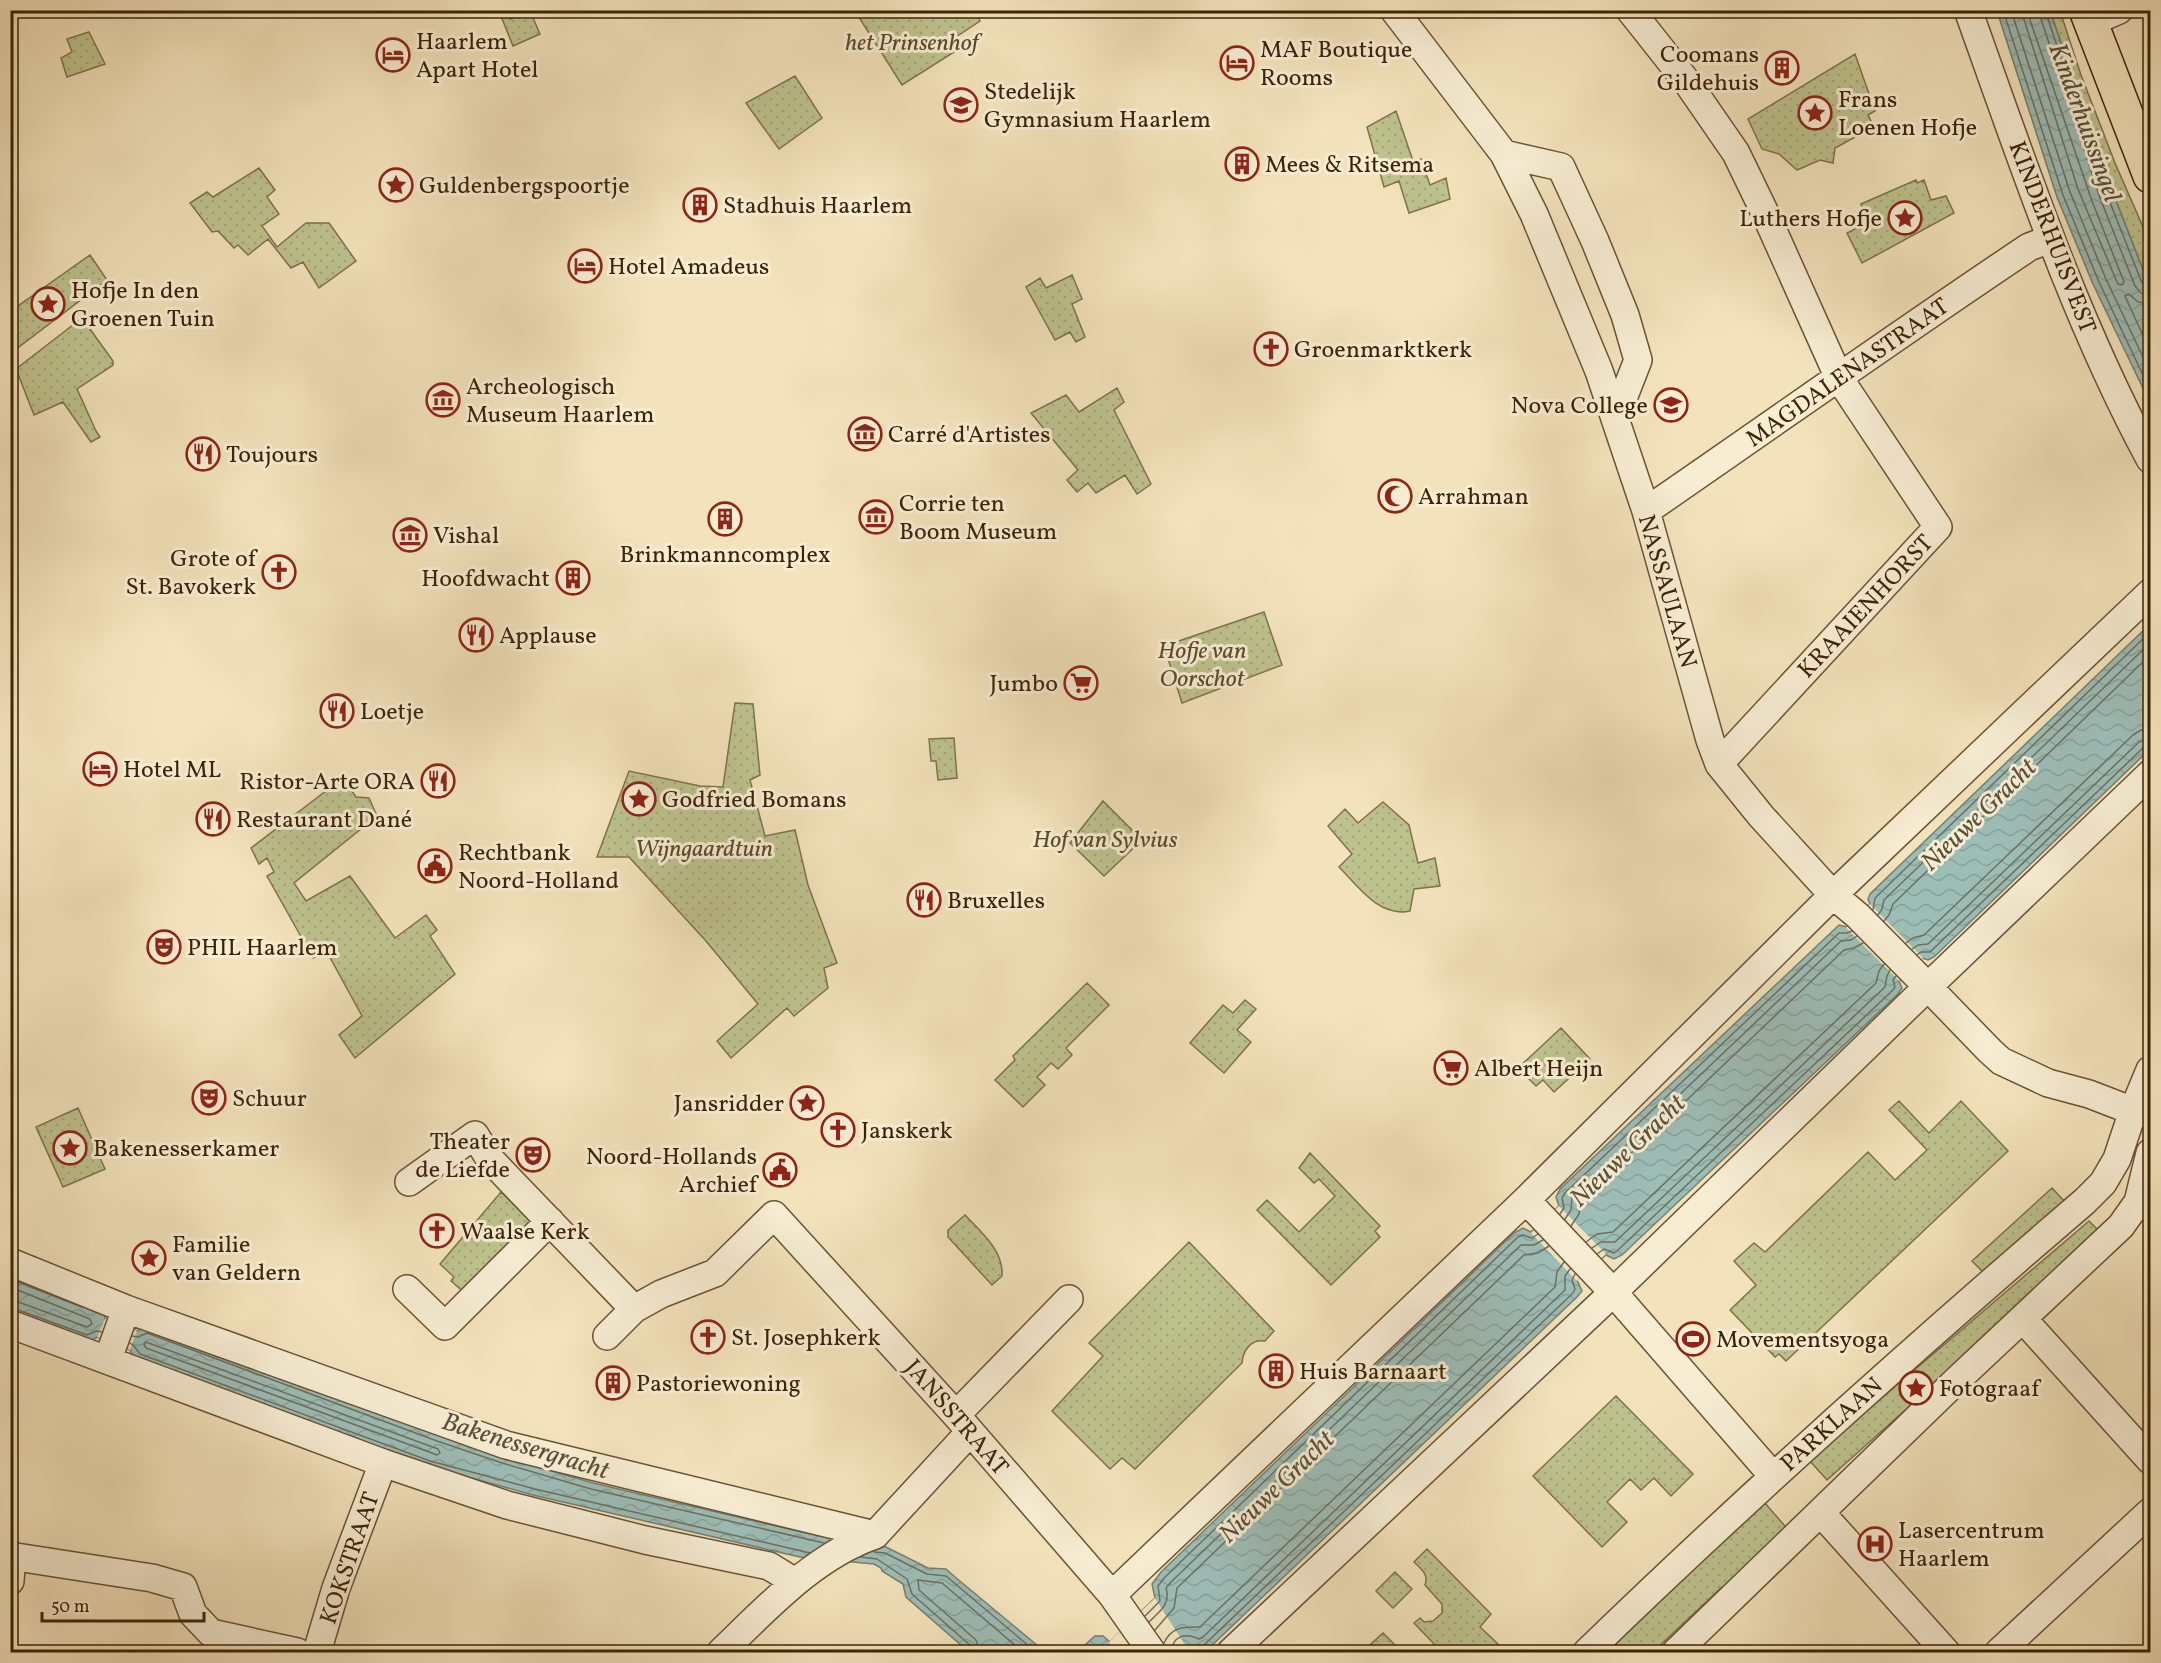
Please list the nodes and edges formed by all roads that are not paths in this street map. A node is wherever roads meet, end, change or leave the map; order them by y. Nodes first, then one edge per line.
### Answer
1 (1394, 10) edge
2 (1630, 10) edge
3 (1968, 10) edge
4 (2099, 14) edge
5 (1504, 154) junction
6 (2151, 176) edge
7 (2050, 239) junction
8 (1839, 378) junction
9 (1615, 419) junction
10 (2151, 459) edge
11 (1646, 511) junction
12 (2151, 593) edge
13 (1719, 764) junction
14 (2151, 774) edge
15 (1833, 895) junction
16 (1919, 978) junction
17 (2151, 1070) edge
18 (2142, 1112) edge
19 (2151, 1153) edge
20 (409, 1182) dead end
21 (1526, 1200) junction
22 (2144, 1204) edge
23 (550, 1221) junction
24 (10, 1262) edge
25 (407, 1290) dead end
26 (1613, 1292) junction
27 (1069, 1299) dead end
28 (634, 1309) junction
29 (2023, 1319) junction
30 (10, 1324) edge
31 (117, 1334) junction
32 (607, 1336) dead end
33 (963, 1423) junction
34 (2151, 1460) edge
35 (383, 1463) junction
36 (1773, 1476) junction
37 (2151, 1512) edge
38 (1821, 1513) junction
39 (864, 1538) junction
40 (11, 1565) edge
41 (795, 1582) junction
42 (1112, 1594) junction
43 (297, 1653) edge
44 (317, 1653) edge
45 (722, 1653) edge
46 (1152, 1653) edge
47 (1231, 1653) edge
48 (1587, 1653) edge
49 (1676, 1653) edge
50 (1946, 1653) edge
51 (1999, 1653) edge

1 - 5 street, NASSAULAAN
2 - 8 street
3 - 7 street, KINDERHUISVEST
4 - 6 main road
5 - 9 street, NASSAULAAN
5 - 9 street
7 - 8 street, MAGDALENASTRAAT
7 - 10 street, KINDERHUISVEST
8 - 11 street, MAGDALENASTRAAT
8 - 13 street, KRAAIENHORST
9 - 11 street, NASSAULAAN
11 - 13 street, NASSAULAAN
12 - 15 street
13 - 15 street, NASSAULAAN
14 - 16 street
15 - 16 street, NASSAULAAN
15 - 21 street
16 - 18 street, NASSAULAAN
16 - 26 street
17 - 18 street, PARKLAAN
18 - 36 street, PARKLAAN
19 - 22 street
20 - 23 street
21 - 26 street
21 - 42 street
22 - 29 street
23 - 25 street
23 - 28 street
24 - 31 street
26 - 36 street
26 - 47 street
27 - 33 street
28 - 32 street
28 - 33 street, JANSSTRAAT
29 - 34 street
29 - 38 street
30 - 31 street
31 - 35 street
31 - 39 street
33 - 39 street
33 - 42 street, JANSSTRAAT
35 - 41 street
35 - 44 street, KOKSTRAAT
36 - 48 street, PARKLAAN
37 - 51 street
38 - 49 street
38 - 50 street
39 - 41 street
40 - 43 street
41 - 45 street
42 - 46 street, JANSSTRAAT

